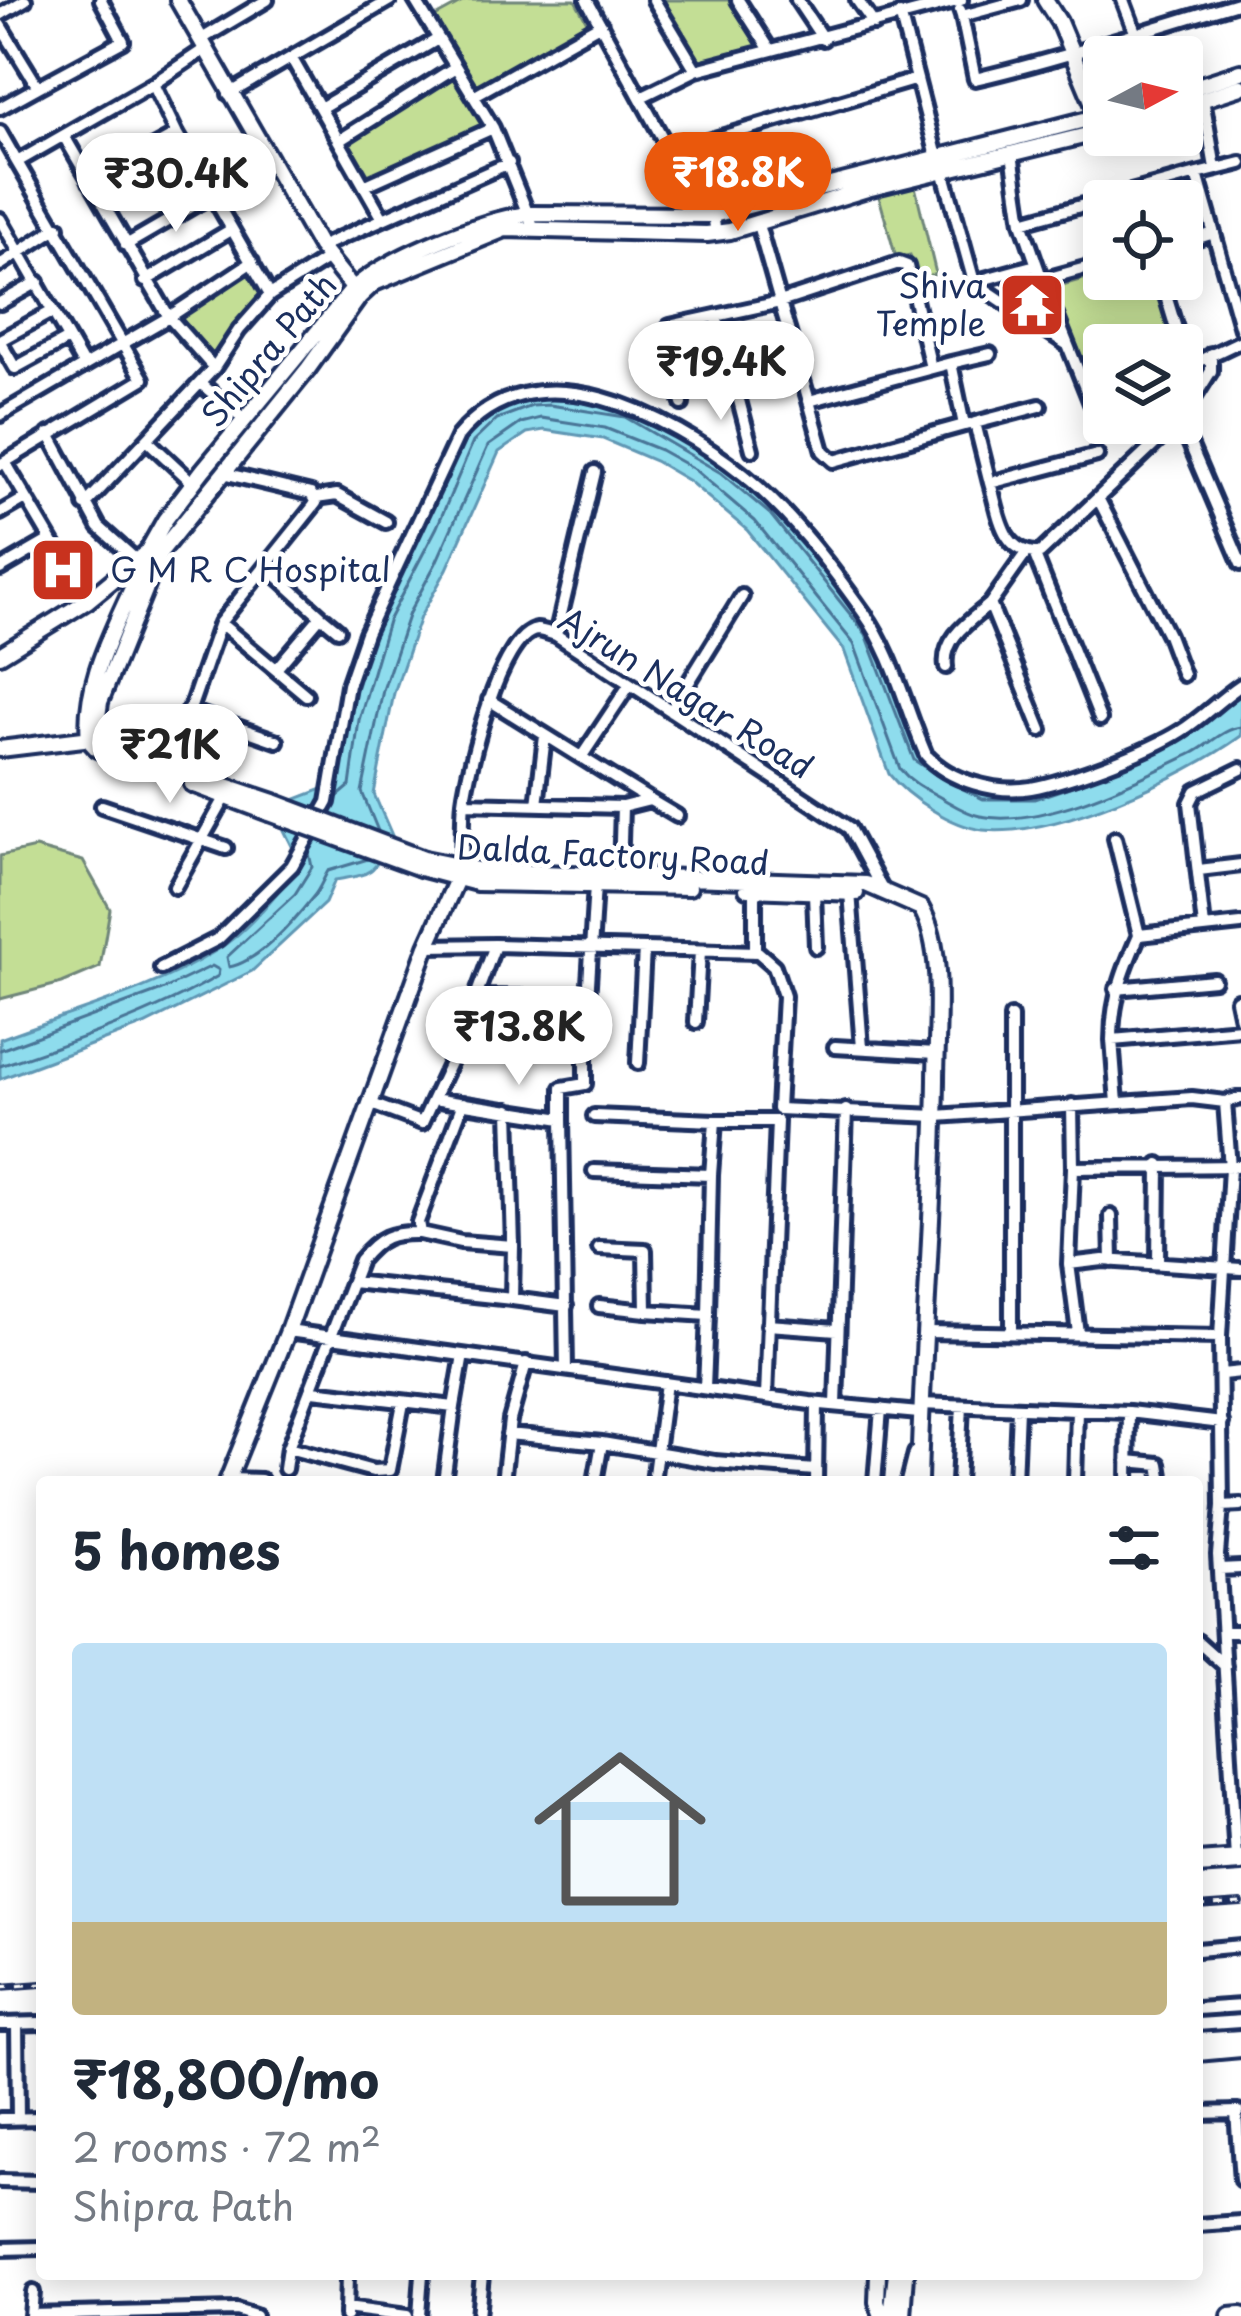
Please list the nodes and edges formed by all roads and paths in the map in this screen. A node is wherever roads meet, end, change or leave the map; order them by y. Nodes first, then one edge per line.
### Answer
1 (25, 0) edge
2 (101, 0) edge
3 (178, 0) edge
4 (266, 0) edge
5 (390, 0) edge
6 (415, 0) edge
7 (587, 0) edge
8 (654, 0) edge
9 (738, 0) edge
10 (797, 0) edge
11 (857, 0) edge
12 (958, 0) edge
13 (1022, 0) edge
14 (1045, 0) edge
15 (1123, 0) edge
16 (1241, 2) edge
17 (900, 14) junction
18 (0, 15) edge
19 (962, 16) junction
20 (602, 24) junction
21 (874, 24) junction
22 (0, 25) edge
23 (1135, 32) junction
24 (438, 39) junction
25 (823, 39) junction
26 (202, 44) junction
27 (770, 50) junction
28 (1071, 57) junction
29 (292, 59) junction
30 (454, 68) junction
31 (696, 70) junction
32 (1241, 72) edge
33 (916, 79) junction
34 (1083, 82) edge
35 (153, 83) junction
36 (1203, 84) edge
37 (38, 87) junction
38 (1241, 87) edge
39 (229, 94) junction
40 (475, 95) junction
41 (641, 97) junction
42 (1203, 99) joint
43 (322, 107) junction
44 (0, 108) edge
45 (493, 128) junction
46 (1083, 128) edge
47 (1083, 130) edge
48 (177, 134) junction
49 (64, 136) junction
50 (2, 140) edge
51 (340, 140) junction
52 (670, 152) junction
53 (1012, 154) junction
54 (17, 161) junction
55 (509, 164) junction
56 (940, 164) junction
57 (1241, 164) edge
58 (1215, 169) junction
59 (1197, 174) junction
60 (90, 182) junction
61 (366, 185) junction
62 (212, 195) junction
63 (713, 215) junction
64 (382, 217) junction
65 (0, 219) edge
66 (531, 221) junction
67 (758, 221) junction
68 (1022, 222) junction
69 (58, 227) junction
70 (232, 229) junction
71 (716, 233) junction
72 (1214, 233) junction
73 (1203, 236) edge
74 (127, 245) junction
75 (325, 252) junction
76 (20, 253) junction
77 (251, 262) junction
78 (0, 265) edge
79 (1036, 265) junction
80 (1083, 269) edge
81 (1042, 280) junction
82 (145, 281) junction
83 (38, 282) junction
84 (974, 282) junction
85 (356, 292) junction
86 (270, 295) junction
87 (780, 302) junction
88 (0, 303) edge
89 (53, 310) junction
90 (169, 316) junction
91 (716, 316) junction
92 (1241, 329) edge
93 (68, 339) junction
94 (0, 341) edge
95 (1241, 341) edge
96 (1065, 343) junction
97 (122, 344) junction
98 (990, 354) dead end
99 (1211, 354) junction
100 (1203, 358) edge
101 (951, 363) junction
102 (84, 366) junction
103 (15, 368) junction
104 (214, 368) junction
105 (931, 368) junction
106 (799, 371) junction
107 (0, 377) edge
108 (200, 383) junction
109 (1203, 384) edge
110 (735, 385) junction
111 (1083, 385) edge
112 (809, 400) junction
113 (682, 404) dead end
114 (1040, 406) dead end
115 (0, 415) edge
116 (245, 420) junction
117 (970, 424) junction
118 (49, 434) junction
119 (147, 440) junction
120 (1157, 444) edge
121 (1190, 444) edge
122 (752, 450) dead end
123 (1096, 455) dead end
124 (3, 463) edge
125 (595, 472) dead end
126 (223, 473) junction
127 (193, 483) junction
128 (990, 483) junction
129 (316, 498) junction
130 (24, 499) junction
131 (1100, 500) junction
132 (85, 506) junction
133 (0, 513) edge
134 (386, 522) dead end
135 (50, 540) junction
136 (1030, 553) junction
137 (148, 554) junction
138 (1241, 564) edge
139 (267, 567) junction
140 (0, 569) edge
141 (742, 596) dead end
142 (87, 601) junction
143 (990, 604) junction
144 (321, 616) junction
145 (220, 623) junction
146 (338, 630) dead end
147 (556, 635) junction
148 (0, 655) edge
149 (946, 667) dead end
150 (276, 670) junction
151 (1183, 675) dead end
152 (630, 684) junction
153 (1241, 685) edge
154 (306, 695) dead end
155 (489, 700) junction
156 (188, 710) junction
157 (671, 711) junction
158 (1100, 719) dead end
159 (1041, 730) dead end
160 (545, 736) junction
161 (94, 739) junction
162 (278, 741) dead end
163 (0, 749) edge
164 (582, 757) junction
165 (170, 767) junction
166 (1241, 769) edge
167 (225, 798) junction
168 (650, 800) junction
169 (464, 803) junction
170 (102, 806) dead end
171 (537, 806) junction
172 (622, 807) junction
173 (272, 808) junction
174 (677, 816) dead end
175 (1115, 838) dead end
176 (202, 842) junction
177 (226, 848) dead end
178 (1241, 865) edge
179 (1198, 870) junction
180 (459, 874) junction
181 (620, 874) junction
182 (595, 884) junction
183 (175, 887) dead end
184 (755, 889) junction
185 (879, 891) junction
186 (814, 892) junction
187 (850, 892) junction
188 (1241, 924) edge
189 (1204, 927) junction
190 (1139, 935) junction
191 (495, 945) junction
192 (428, 946) junction
193 (589, 947) junction
194 (816, 947) dead end
195 (644, 949) junction
196 (700, 951) junction
197 (755, 952) junction
198 (161, 968) dead end
199 (1214, 980) dead end
200 (1116, 989) junction
201 (477, 997) junction
202 (587, 998) junction
203 (1238, 1000) dead end
204 (1011, 1017) dead end
205 (1241, 1019) edge
206 (696, 1022) dead end
207 (1241, 1029) edge
208 (1112, 1040) junction
209 (835, 1047) dead end
210 (862, 1048) junction
211 (456, 1050) junction
212 (585, 1050) junction
213 (936, 1053) junction
214 (638, 1063) dead end
215 (1241, 1097) edge
216 (433, 1099) junction
217 (1225, 1102) junction
218 (369, 1103) junction
219 (464, 1103) junction
220 (1117, 1103) junction
221 (1072, 1105) junction
222 (1009, 1108) junction
223 (509, 1110) junction
224 (846, 1110) junction
225 (778, 1115) junction
226 (594, 1116) dead end
227 (937, 1116) junction
228 (562, 1119) junction
229 (716, 1121) junction
230 (1159, 1164) junction
231 (1235, 1167) edge
232 (1073, 1168) junction
233 (594, 1171) dead end
234 (711, 1175) junction
235 (1111, 1216) dead end
236 (1235, 1220) edge
237 (420, 1233) junction
238 (513, 1246) junction
239 (598, 1248) dead end
240 (1112, 1261) junction
241 (1159, 1263) junction
242 (1069, 1264) junction
243 (1223, 1269) junction
244 (1241, 1269) edge
245 (352, 1282) junction
246 (512, 1299) junction
247 (566, 1306) junction
248 (599, 1306) dead end
249 (646, 1311) junction
250 (707, 1315) junction
251 (1223, 1315) junction
252 (1241, 1315) edge
253 (768, 1325) junction
254 (837, 1330) junction
255 (288, 1331) junction
256 (1011, 1331) junction
257 (926, 1332) junction
258 (1078, 1333) junction
259 (332, 1337) junction
260 (1220, 1337) junction
261 (463, 1355) junction
262 (526, 1363) junction
263 (566, 1369) junction
264 (1241, 1372) edge
265 (1222, 1374) junction
266 (666, 1383) junction
267 (705, 1388) junction
268 (313, 1391) junction
269 (766, 1397) junction
270 (403, 1403) junction
271 (817, 1404) junction
272 (836, 1405) junction
273 (962, 1406) junction
274 (454, 1408) junction
275 (880, 1408) junction
276 (1018, 1408) junction
277 (920, 1409) junction
278 (1077, 1410) junction
279 (1129, 1412) junction
280 (1222, 1423) junction
281 (508, 1434) junction
282 (1241, 1438) edge
283 (1222, 1439) junction
284 (602, 1443) junction
285 (288, 1448) junction
286 (657, 1452) junction
287 (1128, 1461) junction
288 (285, 1469) dead end
289 (230, 1476) edge
290 (445, 1476) edge
291 (504, 1476) edge
292 (597, 1476) edge
293 (653, 1476) edge
294 (815, 1476) edge
295 (874, 1476) edge
296 (914, 1476) edge
297 (958, 1476) edge
298 (1016, 1476) edge
299 (1075, 1476) edge
300 (1128, 1476) edge
301 (1161, 1476) edge
302 (1241, 1505) edge
303 (1222, 1506) junction
304 (1241, 1568) edge
305 (1219, 1569) junction
306 (1222, 1632) junction
307 (1241, 1632) edge
308 (1203, 1646) edge
309 (1225, 1666) junction
310 (1234, 1695) edge
311 (1236, 1757) edge
312 (1239, 1856) edge
313 (1203, 1860) edge
314 (1241, 1946) edge
315 (1203, 1949) edge
316 (1241, 2006) edge
317 (1203, 2008) edge
318 (36, 2023) edge
319 (0, 2024) edge
320 (17, 2024) junction
321 (1241, 2038) edge
322 (1203, 2041) edge
323 (1241, 2049) edge
324 (1203, 2052) edge
325 (1238, 2112) edge
326 (1203, 2113) edge
327 (0, 2119) edge
328 (18, 2119) junction
329 (36, 2119) edge
330 (1241, 2180) edge
331 (0, 2181) edge
332 (36, 2182) edge
333 (1241, 2222) edge
334 (1203, 2224) edge
335 (36, 2248) edge
336 (0, 2249) edge
337 (347, 2280) edge
338 (422, 2280) edge
339 (481, 2280) edge
340 (881, 2280) edge
341 (895, 2280) edge
342 (906, 2280) edge
343 (32, 2292) dead end
344 (346, 2312) edge
345 (148, 2314) edge
346 (196, 2314) edge
347 (1241, 2315) edge
348 (31, 2316) edge
349 (255, 2316) edge
350 (406, 2316) edge
351 (419, 2316) edge
352 (478, 2316) edge
353 (886, 2316) edge
354 (903, 2316) edge
355 (1230, 2316) edge

1 - 18 street
2 - 37 street
3 - 26 street
4 - 26 street
5 - 29 street
6 - 24 street
7 - 20 street
8 - 31 street
9 - 27 street
10 - 25 street
11 - 21 street
12 - 17 street
12 - 19 street
13 - 19 street
14 - 28 street
15 - 23 street
16 - 23 street
17 - 21 street
17 - 33 street
19 - 28 street
20 - 40 street
20 - 41 street
21 - 25 street
22 - 37 street
23 - 28 street
24 - 30 street
24 - 43 street
25 - 27 street
26 - 35 street
26 - 39 street
27 - 31 street
28 - 34 street
29 - 39 street
29 - 43 street
30 - 40 street
30 - 51 street
31 - 41 street
32 - 36 street
33 - 52 street
33 - 56 street
35 - 48 street
35 - 49 street
37 - 44 street
38 - 42 street
39 - 75 street
40 - 45 street
41 - 52 street
42 - 58 street
43 - 51 street
45 - 55 street
45 - 61 street
46 - 56 street, Shipra Path
47 - 53 street, Shipra Path
48 - 60 street
48 - 62 street
49 - 54 street
49 - 60 street
50 - 54 street
51 - 61 street
52 - 63 street
53 - 56 street, Shipra Path
53 - 68 street
54 - 69 street
55 - 64 street
55 - 66 street
56 - 63 street, Shipra Path
56 - 67 street, Shipra Path
56 - 84 street
57 - 58 street
58 - 59 street
59 - 68 street
59 - 72 street
60 - 74 street
61 - 64 street
62 - 70 street
62 - 74 street
63 - 66 street, Shipra Path
63 - 71 street
64 - 75 street
65 - 76 street
66 - 71 street, Shipra Path
66 - 85 street, Shipra Path
67 - 71 street, Shipra Path
67 - 87 street
68 - 79 street
69 - 76 street
69 - 97 street
70 - 77 street
70 - 82 street
72 - 73 street
72 - 92 street
74 - 82 street
75 - 85 street
75 - 86 street
76 - 78 street
76 - 83 street
77 - 86 street
77 - 90 street
79 - 81 street
79 - 84 street
80 - 81 street
81 - 96 street
82 - 90 street
83 - 88 street
83 - 89 street
84 - 96 street
85 - 116 street, Shipra Path
85 - 126 street, Shipra Path
86 - 104 street
87 - 91 street
87 - 105 street
87 - 106 street
89 - 93 street
89 - 94 street
90 - 97 street
90 - 104 street
91 - 110 street
91 - 113 street
93 - 102 street
93 - 103 street
94 - 103 street
95 - 99 street
96 - 111 street
97 - 102 street
97 - 118 street
98 - 101 street
99 - 100 street
99 - 109 street
101 - 105 street
101 - 117 street
102 - 115 street
103 - 107 street
104 - 108 street
105 - 112 street
106 - 110 street
106 - 112 street
108 - 116 street
108 - 119 street
110 - 122 street
112 - 117 street
114 - 117 street
116 - 127 street, Shipra Path
117 - 128 street
118 - 124 street
118 - 132 street
119 - 127 street
119 - 132 street
120 - 131 street
121 - 138 street
123 - 128 street
124 - 130 street
125 - 147 street
126 - 129 street
126 - 137 street, Shipra Path
127 - 137 street, Shipra Path
128 - 136 street
129 - 134 street
129 - 139 street
130 - 133 street
130 - 135 street
131 - 136 street
131 - 151 street
132 - 137 street
135 - 140 street
135 - 142 street
136 - 143 street
136 - 158 street
137 - 142 street, Shipra Path
137 - 161 street
139 - 144 street
139 - 145 street
141 - 157 street
142 - 148 street, Shipra Path
143 - 149 street
143 - 159 street
144 - 146 street
144 - 150 street
145 - 150 street
145 - 156 street
147 - 152 street, Ajrun Nagar Road
147 - 155 street, Ajrun Nagar Road
150 - 154 street
152 - 157 street, Ajrun Nagar Road
152 - 164 street
153 - 198 street
155 - 160 street
155 - 169 street, Ajrun Nagar Road
156 - 162 street
156 - 165 street
157 - 185 street, Ajrun Nagar Road
160 - 164 street
160 - 171 street
161 - 163 street, Dalda Factory Road
161 - 165 street, Dalda Factory Road
161 - 167 street, Dalda Factory Road
164 - 168 street
165 - 173 street, Dalda Factory Road
166 - 179 street
167 - 173 street, Dalda Factory Road
167 - 176 street
168 - 172 street
168 - 174 street
169 - 171 street
169 - 180 street, Ajrun Nagar Road
170 - 176 street
171 - 172 street
172 - 181 street
173 - 180 street, Dalda Factory Road, bridge
175 - 190 street
176 - 177 street
176 - 183 street
178 - 179 street
179 - 189 street
180 - 181 street, Dalda Factory Road
180 - 182 street, Dalda Factory Road
180 - 192 street, Ajrun Nagar Road
181 - 185 street, Dalda Factory Road
182 - 184 street, Dalda Factory Road
182 - 193 street
184 - 186 street, Dalda Factory Road
184 - 197 street
185 - 187 street, Dalda Factory Road
185 - 213 street, Dalda Factory Road
186 - 187 street, Dalda Factory Road
186 - 194 street
187 - 210 street
188 - 189 street
189 - 190 street
190 - 200 street
191 - 192 street
191 - 193 street
191 - 201 street
192 - 218 street, Ajrun Nagar Road
193 - 195 street
193 - 202 street
195 - 196 street
195 - 214 street
196 - 197 street
196 - 206 street
197 - 225 street
199 - 200 street
200 - 208 street
201 - 202 street
201 - 211 street
202 - 212 street
203 - 205 street
204 - 222 street
207 - 208 street
208 - 220 street
209 - 210 street
210 - 213 street
211 - 212 street
211 - 216 street
212 - 228 street
213 - 227 street, Dalda Factory Road
215 - 217 street
216 - 218 street
216 - 219 street
217 - 220 street
217 - 231 street
218 - 255 street, Ajrun Nagar Road
219 - 223 street
219 - 237 street
220 - 221 street
221 - 222 street
221 - 232 street
222 - 227 street
222 - 256 street
223 - 228 street
223 - 238 street
224 - 225 street
224 - 227 street
224 - 254 street
225 - 229 street
225 - 253 street
226 - 229 street
227 - 257 street, Dalda Factory Road
228 - 247 street
229 - 234 street
230 - 231 street
230 - 232 street
230 - 241 street
231 - 236 street
232 - 242 street
233 - 234 street
234 - 250 street
235 - 240 street
236 - 243 street
237 - 238 street
237 - 245 street
238 - 246 street
239 - 249 street
240 - 241 street
240 - 242 street
241 - 243 street
242 - 258 street
243 - 244 street
243 - 251 street
245 - 246 street
245 - 259 street
246 - 247 street
247 - 263 street
248 - 249 street
249 - 250 street
250 - 267 street
251 - 252 street
251 - 260 street
253 - 254 street
253 - 269 street
254 - 272 street
255 - 259 street
255 - 289 street, Ajrun Nagar Road
256 - 257 street
256 - 258 street
257 - 277 street, Dalda Factory Road
258 - 260 street
259 - 261 street
259 - 268 street
260 - 265 street
261 - 262 street
261 - 274 street
262 - 263 street
262 - 281 street
263 - 266 street
264 - 265 street
265 - 280 street
266 - 267 street
266 - 286 street
267 - 269 street
268 - 270 street
268 - 285 street
269 - 271 street
270 - 274 street
270 - 285 street
271 - 272 street
271 - 294 street
272 - 275 street
273 - 276 street
273 - 277 street
273 - 297 street
274 - 290 street
275 - 277 street
275 - 295 street
276 - 278 street
276 - 298 street
277 - 296 street, Dalda Factory Road
278 - 279 street
278 - 299 street
279 - 280 street
279 - 287 street
280 - 283 street
281 - 284 street
281 - 291 street
282 - 283 street
283 - 303 street
284 - 286 street
284 - 292 street
285 - 288 street
286 - 293 street
286 - 294 street
287 - 300 street
287 - 301 street
302 - 303 street
303 - 305 street
304 - 305 street
305 - 306 street
306 - 307 street
306 - 309 street
308 - 309 street
309 - 310 street
310 - 311 street
311 - 312 street
312 - 313 street
314 - 315 street
316 - 317 street
318 - 320 street
319 - 320 street
320 - 328 street
321 - 322 street
323 - 324 street
325 - 326 street
325 - 330 street
327 - 328 street
328 - 329 street
331 - 332 street
333 - 334 street
335 - 336 street
337 - 344 street
338 - 351 street
339 - 352 street
340 - 353 street
341 - 353 street
342 - 354 street
343 - 348 street
344 - 350 street
345 - 346 street
345 - 348 street
346 - 349 street
347 - 355 street

